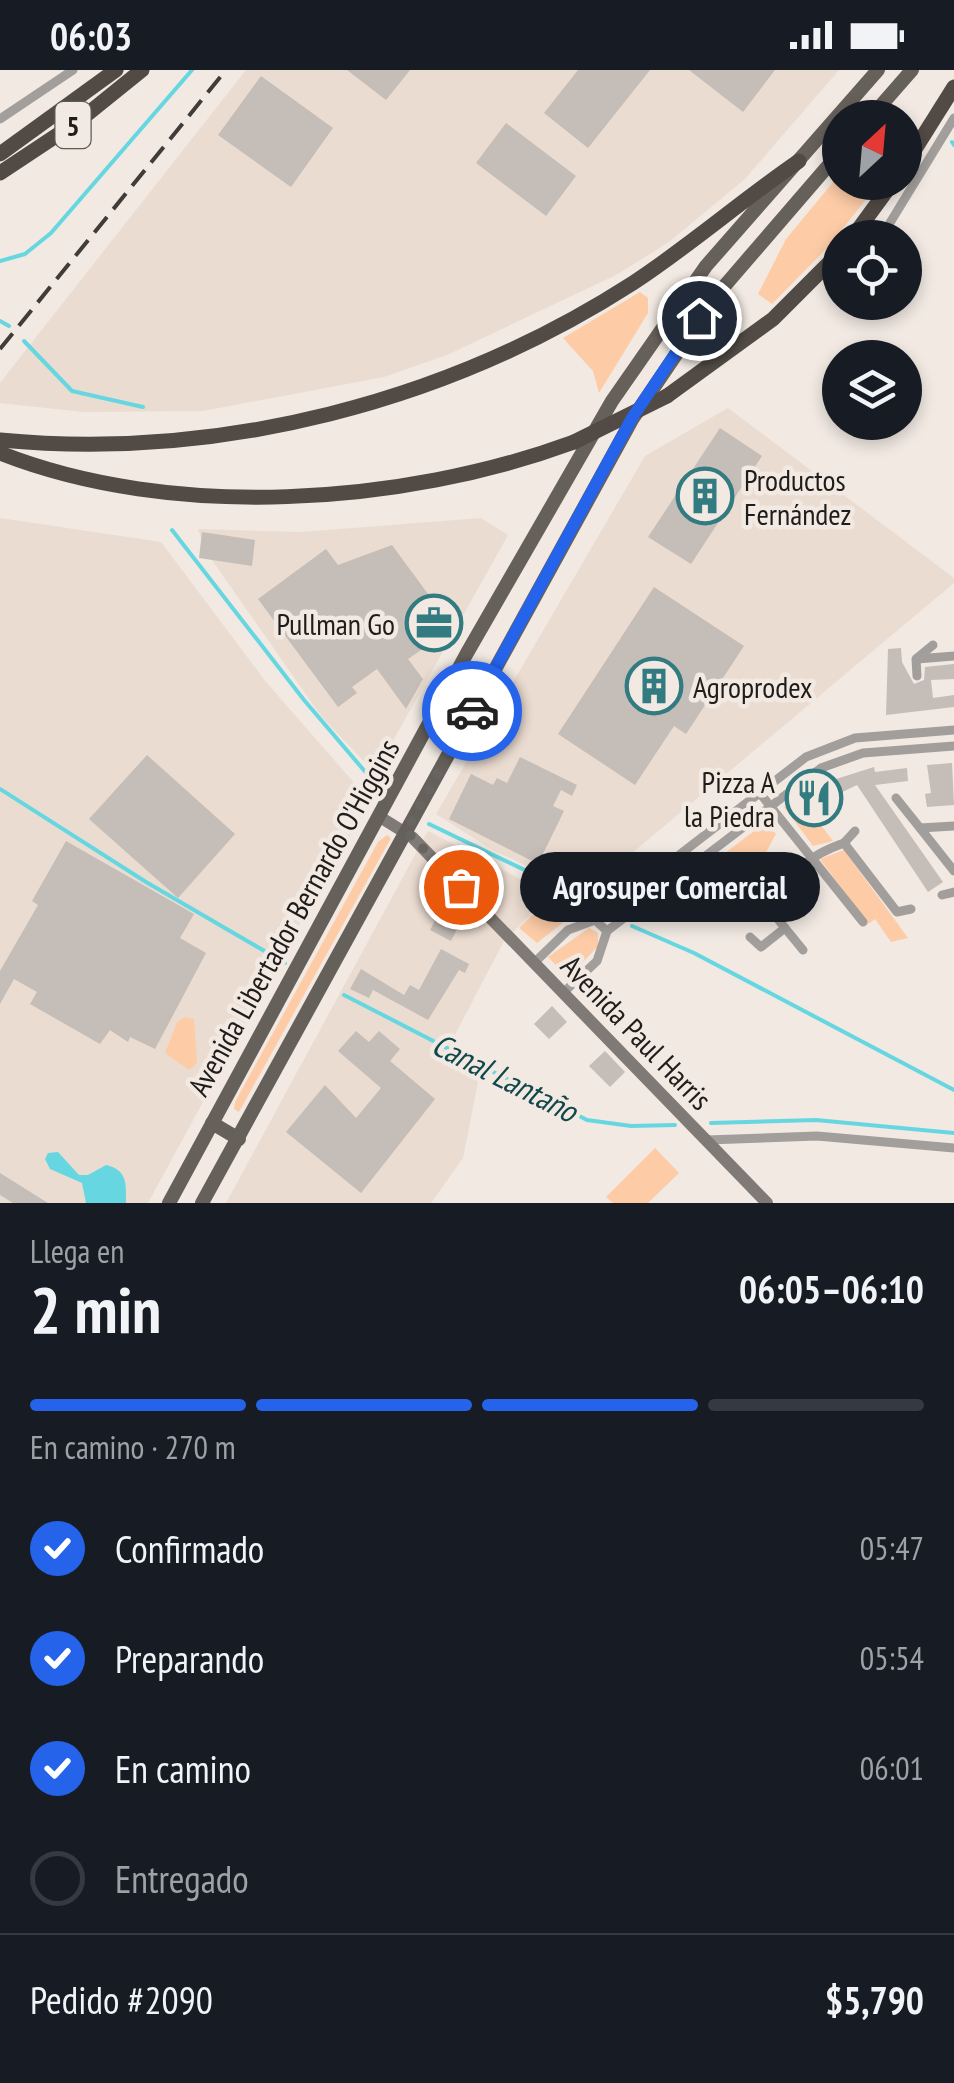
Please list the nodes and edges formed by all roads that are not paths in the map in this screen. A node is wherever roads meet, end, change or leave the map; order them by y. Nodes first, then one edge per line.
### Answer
1 (73, 70) edge
2 (116, 70) edge
3 (142, 70) edge
4 (878, 70) edge
5 (912, 70) edge
6 (954, 87) edge
7 (886, 100) edge
8 (954, 118) edge
9 (0, 119) edge
10 (922, 138) edge
11 (0, 154) edge
12 (799, 161) junction
13 (0, 173) edge
14 (822, 173) edge
15 (892, 220) edge
16 (822, 270) edge
17 (0, 440) edge
18 (0, 453) edge
19 (933, 645) dead end
20 (954, 656) edge
21 (916, 659) junction
22 (917, 676) dead end
23 (954, 730) edge
24 (954, 746) edge
25 (759, 792) junction
26 (896, 798) dead end
27 (770, 805) junction
28 (380, 817) junction
29 (954, 826) edge
30 (920, 828) junction
31 (406, 831) junction
32 (854, 832) dead end
33 (844, 843) junction
34 (810, 856) junction
35 (954, 871) edge
36 (954, 892) edge
37 (942, 895) dead end
38 (910, 908) dead end
39 (595, 920) junction
40 (862, 922) dead end
41 (785, 928) junction
42 (607, 931) junction
43 (750, 937) dead end
44 (804, 950) dead end
45 (535, 962) junction
46 (564, 992) junction
47 (212, 1123) junction
48 (239, 1138) junction
49 (707, 1140) junction
50 (954, 1148) edge
51 (169, 1203) edge
52 (202, 1203) edge
53 (767, 1203) edge

1 - 9 street
2 - 11 highway, 5
3 - 13 highway, 5
4 - 12 main road, Avenida Libertador Bernardo O'Higgins
5 - 7 main road
6 - 10 highway
8 - 15 street
12 - 17 highway
12 - 28 main road, Avenida Libertador Bernardo O'Higgins
14 - 31 main road, Avenida Libertador Bernardo O'Higgins
16 - 18 highway, bridge
19 - 21 street
20 - 21 street
21 - 22 street
23 - 25 street
24 - 27 street
25 - 27 street
25 - 39 street
26 - 30 street
27 - 34 street
27 - 42 street
28 - 31 main road, Avenida Paul Harris
28 - 47 main road, Avenida Libertador Bernardo O'Higgins
29 - 30 street
30 - 35 street
31 - 45 main road, Avenida Paul Harris
31 - 48 main road, Avenida Libertador Bernardo O'Higgins
32 - 33 street
33 - 34 street
33 - 38 street
34 - 40 street
34 - 41 street
36 - 37 street
39 - 42 street
39 - 45 street
41 - 43 street
41 - 44 street
42 - 46 street
45 - 46 main road, Avenida Paul Harris
46 - 49 main road, Avenida Paul Harris
47 - 48 main road
47 - 51 main road, Avenida Libertador Bernardo O'Higgins
48 - 52 main road, Avenida Libertador Bernardo O'Higgins
49 - 50 street
49 - 53 main road, Avenida Paul Harris

